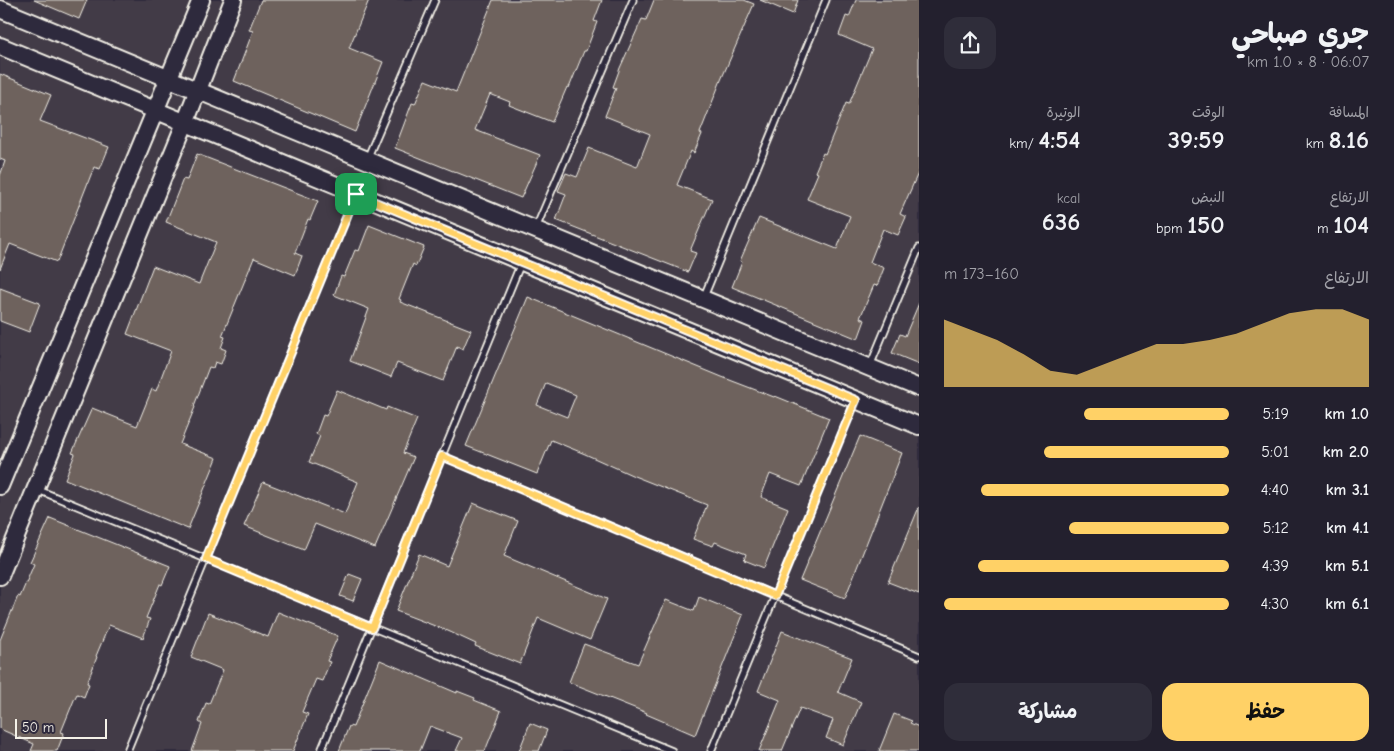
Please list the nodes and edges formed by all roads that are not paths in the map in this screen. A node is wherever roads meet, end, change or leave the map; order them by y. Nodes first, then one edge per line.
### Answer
1 (201, 0) edge
2 (233, 0) edge
3 (435, 0) edge
4 (633, 0) edge
5 (826, 0) edge
6 (0, 9) edge
7 (0, 46) edge
8 (169, 78) junction
9 (198, 90) junction
10 (156, 111) junction
11 (186, 123) junction
12 (366, 160) junction
13 (356, 194) junction
14 (535, 230) junction
15 (919, 248) edge
16 (521, 262) junction
17 (703, 299) junction
18 (869, 368) junction
19 (919, 388) edge
20 (856, 400) junction
21 (919, 426) edge
22 (442, 456) junction
23 (1, 479) edge
24 (36, 489) junction
25 (206, 559) junction
26 (0, 576) edge
27 (775, 596) junction
28 (372, 628) junction
29 (919, 656) edge
30 (127, 751) edge
31 (321, 751) edge
32 (672, 751) edge
33 (711, 751) edge

1 - 8 street
2 - 9 street
3 - 12 lane
4 - 14 lane
5 - 17 lane
6 - 8 street
7 - 10 street
8 - 9 street
8 - 10 street
9 - 11 street
9 - 12 street
10 - 11 street
10 - 23 street
11 - 13 street
11 - 24 street
12 - 14 street
13 - 16 street
13 - 25 lane
14 - 17 street
15 - 18 lane
16 - 20 street
16 - 22 lane
17 - 18 street
18 - 19 street
20 - 21 street
20 - 27 lane
22 - 27 lane
22 - 28 lane
24 - 25 lane
24 - 26 street
25 - 28 lane
25 - 30 lane
27 - 29 lane
27 - 33 lane
28 - 31 lane
28 - 32 lane

